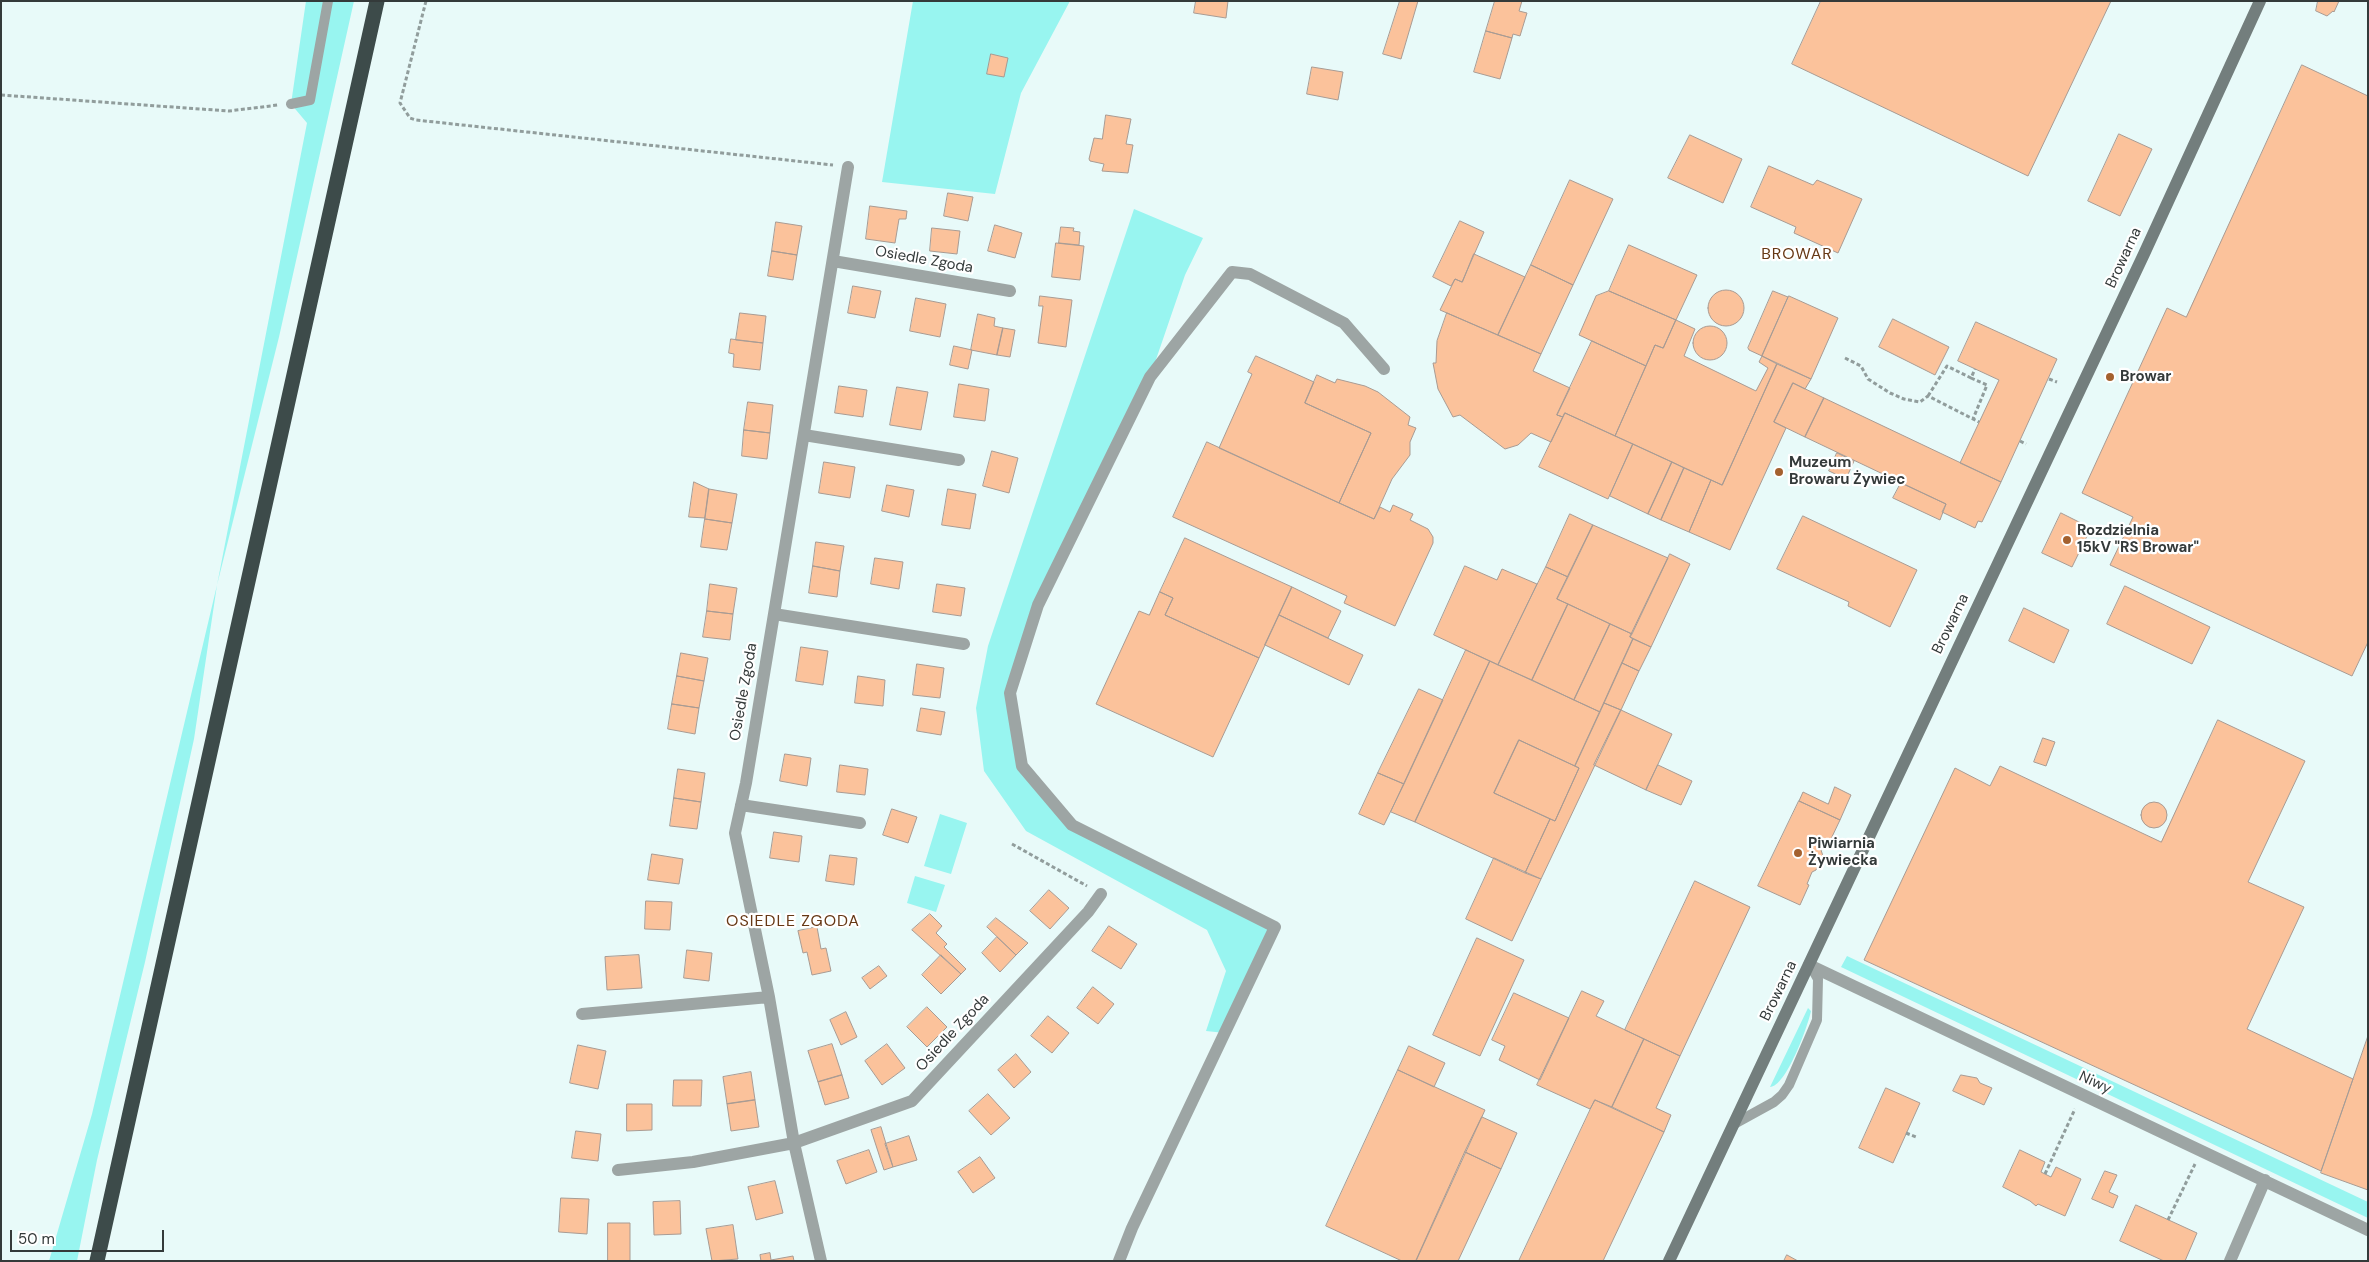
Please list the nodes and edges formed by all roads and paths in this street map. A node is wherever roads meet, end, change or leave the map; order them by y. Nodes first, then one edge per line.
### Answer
1 (328, 1) edge
2 (377, 1) edge
3 (426, 1) edge
4 (2260, 1) edge
5 (1, 95) edge
6 (291, 104) joint
7 (848, 167) joint
8 (833, 260) junction
9 (1010, 291) dead end
10 (1845, 358) dead end
11 (1384, 369) dead end
12 (1975, 369) dead end
13 (1970, 378) junction
14 (2049, 378) dead end
15 (2056, 382) dead end
16 (1928, 396) junction
17 (1973, 419) junction
18 (1979, 422) dead end
19 (804, 435) junction
20 (2020, 441) dead end
21 (2026, 444) dead end
22 (959, 460) dead end
23 (774, 614) junction
24 (964, 644) dead end
25 (741, 805) junction
26 (860, 823) dead end
27 (1012, 844) dead end
28 (1101, 894) joint
29 (1810, 965) junction
30 (769, 997) junction
31 (582, 1014) dead end
32 (2082, 1094) junction
33 (1734, 1124) junction
34 (1906, 1133) dead end
35 (1916, 1137) dead end
36 (794, 1143) junction
37 (2201, 1150) junction
38 (618, 1170) dead end
39 (2045, 1174) dead end
40 (2265, 1180) junction
41 (2168, 1220) dead end
42 (2368, 1230) edge
43 (96, 1261) edge
44 (821, 1261) edge
45 (1120, 1261) edge
46 (1670, 1261) edge
47 (2230, 1261) edge

1 - 6 lane
2 - 43 highway
3 - 7 path
4 - 29 street, Browarna
5 - 6 path
7 - 8 street, Osiedle Zgoda
8 - 9 street, Osiedle Zgoda
8 - 19 street, Osiedle Zgoda
10 - 16 path
11 - 45 street
12 - 13 path
13 - 16 path
13 - 17 path
14 - 15 path
16 - 17 path
17 - 18 path
19 - 22 street
19 - 23 street, Osiedle Zgoda
20 - 21 path
23 - 24 street
23 - 25 street, Osiedle Zgoda
25 - 26 street
25 - 30 street, Osiedle Zgoda
27 - 28 path
28 - 36 street, Osiedle Zgoda
29 - 32 street, Niwy
29 - 33 street, Browarna
29 - 33 lane
30 - 31 street
30 - 36 street, Osiedle Zgoda
32 - 37 street, Niwy
32 - 39 path
33 - 46 street, Browarna
34 - 35 path
36 - 38 street, Osiedle Zgoda
36 - 44 street, Osiedle Zgoda
37 - 40 street, Niwy
37 - 41 path
40 - 42 street, Niwy
40 - 47 street

